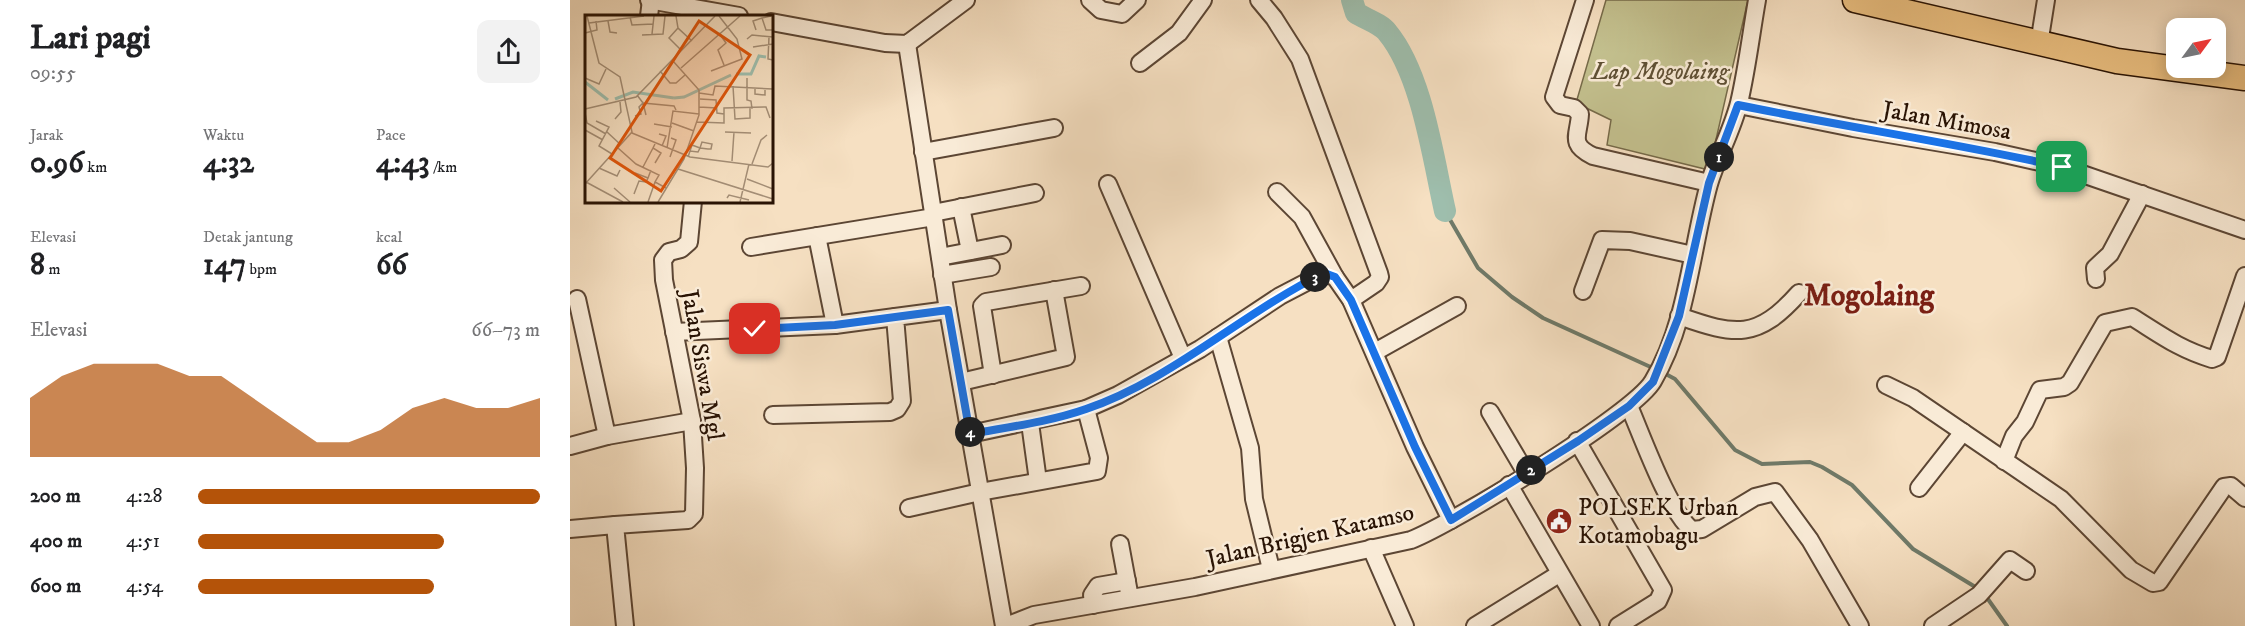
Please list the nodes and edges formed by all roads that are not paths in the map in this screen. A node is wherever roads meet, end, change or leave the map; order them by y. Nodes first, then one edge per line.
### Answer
1 (650, 0) edge
2 (966, 0) edge
3 (1090, 0) edge
4 (1137, 0) edge
5 (1203, 0) edge
6 (1258, 0) edge
7 (1585, 0) edge
8 (1757, 0) edge
9 (1855, 0) edge
10 (2046, 0) edge
11 (1893, 4) edge
12 (699, 13) edge
13 (649, 15) edge
14 (727, 15) edge
15 (772, 22) edge
16 (2039, 38) junction
17 (906, 44) junction
18 (2166, 57) edge
19 (1140, 63) dead end
20 (2226, 67) edge
21 (2245, 70) edge
22 (2245, 78) edge
23 (1738, 105) junction
24 (1054, 128) dead end
25 (923, 152) junction
26 (1709, 183) junction
27 (1108, 184) dead end
28 (1278, 192) dead end
29 (1035, 193) dead end
30 (2142, 194) junction
31 (693, 202) edge
32 (961, 207) junction
33 (933, 215) junction
34 (2245, 230) edge
35 (817, 236) junction
36 (1002, 245) dead end
37 (751, 248) dead end
38 (970, 251) junction
39 (1693, 255) junction
40 (940, 257) junction
41 (991, 267) dead end
42 (942, 275) junction
43 (2245, 276) edge
44 (1335, 277) junction
45 (2096, 279) dead end
46 (1081, 286) dead end
47 (1054, 290) junction
48 (1583, 291) dead end
49 (1799, 293) dead end
50 (578, 299) dead end
51 (1351, 300) junction
52 (1457, 306) dead end
53 (948, 310) junction
54 (1679, 316) junction
55 (895, 317) junction
56 (835, 325) junction
57 (674, 332) junction
58 (1218, 337) junction
59 (1375, 352) junction
60 (1183, 358) junction
61 (993, 375) junction
62 (961, 382) junction
63 (1886, 385) dead end
64 (1629, 406) junction
65 (1086, 409) junction
66 (1490, 412) dead end
67 (773, 415) dead end
68 (692, 421) junction
69 (1030, 423) junction
70 (1963, 432) junction
71 (970, 434) junction
72 (607, 436) junction
73 (1578, 441) junction
74 (570, 446) edge
75 (2004, 461) junction
76 (1526, 473) junction
77 (1038, 481) junction
78 (1509, 485) junction
79 (1919, 488) dead end
80 (980, 492) junction
81 (2245, 498) edge
82 (909, 508) dead end
83 (1451, 520) junction
84 (615, 525) junction
85 (570, 529) edge
86 (1120, 544) dead end
87 (1371, 548) junction
88 (1271, 569) junction
89 (2026, 571) dead end
90 (1559, 574) junction
91 (1127, 581) junction
92 (1130, 598) junction
93 (1093, 605) junction
94 (625, 626) edge
95 (1005, 626) edge
96 (1405, 626) edge
97 (1474, 626) edge
98 (1591, 626) edge
99 (1618, 626) edge
100 (1860, 626) edge
101 (1933, 626) edge

1 - 12 street
1 - 13 street
2 - 17 street
3 - 4 street
5 - 19 street
6 - 51 street
7 - 26 street
8 - 23 street, Jalan Brigjen Katamso
9 - 11 highway
10 - 16 street
11 - 16 highway
12 - 14 street
15 - 17 street
16 - 18 highway
16 - 22 highway
17 - 25 street
20 - 21 highway
23 - 26 street, Jalan Brigjen Katamso
23 - 30 street, Jalan Mimosa
24 - 25 street
25 - 33 street
26 - 39 street, Jalan Brigjen Katamso
27 - 60 street
28 - 44 street
29 - 32 street
30 - 34 street, Jalan Mimosa
30 - 45 street
31 - 57 street, Jalan Siswa Mgl
32 - 33 street
32 - 38 street
33 - 35 street
33 - 40 street
35 - 37 street
35 - 56 street
36 - 38 street
38 - 40 street
39 - 48 street
39 - 54 street, Jalan Brigjen Katamso
40 - 42 street
41 - 42 street
42 - 53 street
43 - 75 street
44 - 51 street
44 - 58 street
46 - 47 street
47 - 61 street
47 - 61 street
49 - 54 street
50 - 72 street
51 - 59 street
52 - 59 street
53 - 55 street
53 - 62 street
54 - 64 street, Jalan Brigjen Katamso
55 - 56 street
55 - 67 street
56 - 57 street
57 - 68 street, Jalan Siswa Mgl
58 - 60 street
58 - 88 street
59 - 83 street
60 - 65 street
61 - 62 street
62 - 71 street
63 - 70 street
64 - 73 street, Jalan Brigjen Katamso
64 - 100 street
65 - 69 street
65 - 77 street
66 - 76 street
68 - 72 street
68 - 84 street, Jalan Siswa Mgl
69 - 71 street
69 - 77 street
70 - 75 street
70 - 79 street
71 - 80 street
72 - 74 street
73 - 76 street, Jalan Brigjen Katamso
73 - 99 street
75 - 81 street
76 - 78 street, Jalan Brigjen Katamso
77 - 80 street
78 - 83 street, Jalan Brigjen Katamso
78 - 90 street
80 - 82 street
80 - 95 street
83 - 87 street, Jalan Brigjen Katamso
84 - 85 street
84 - 94 street
86 - 91 street
87 - 88 street, Jalan Brigjen Katamso
87 - 96 street
88 - 92 street, Jalan Brigjen Katamso
89 - 101 street
90 - 97 street
90 - 98 street
91 - 92 street
91 - 93 street
92 - 93 street, Jalan Brigjen Katamso
93 - 95 street, Jalan Brigjen Katamso

